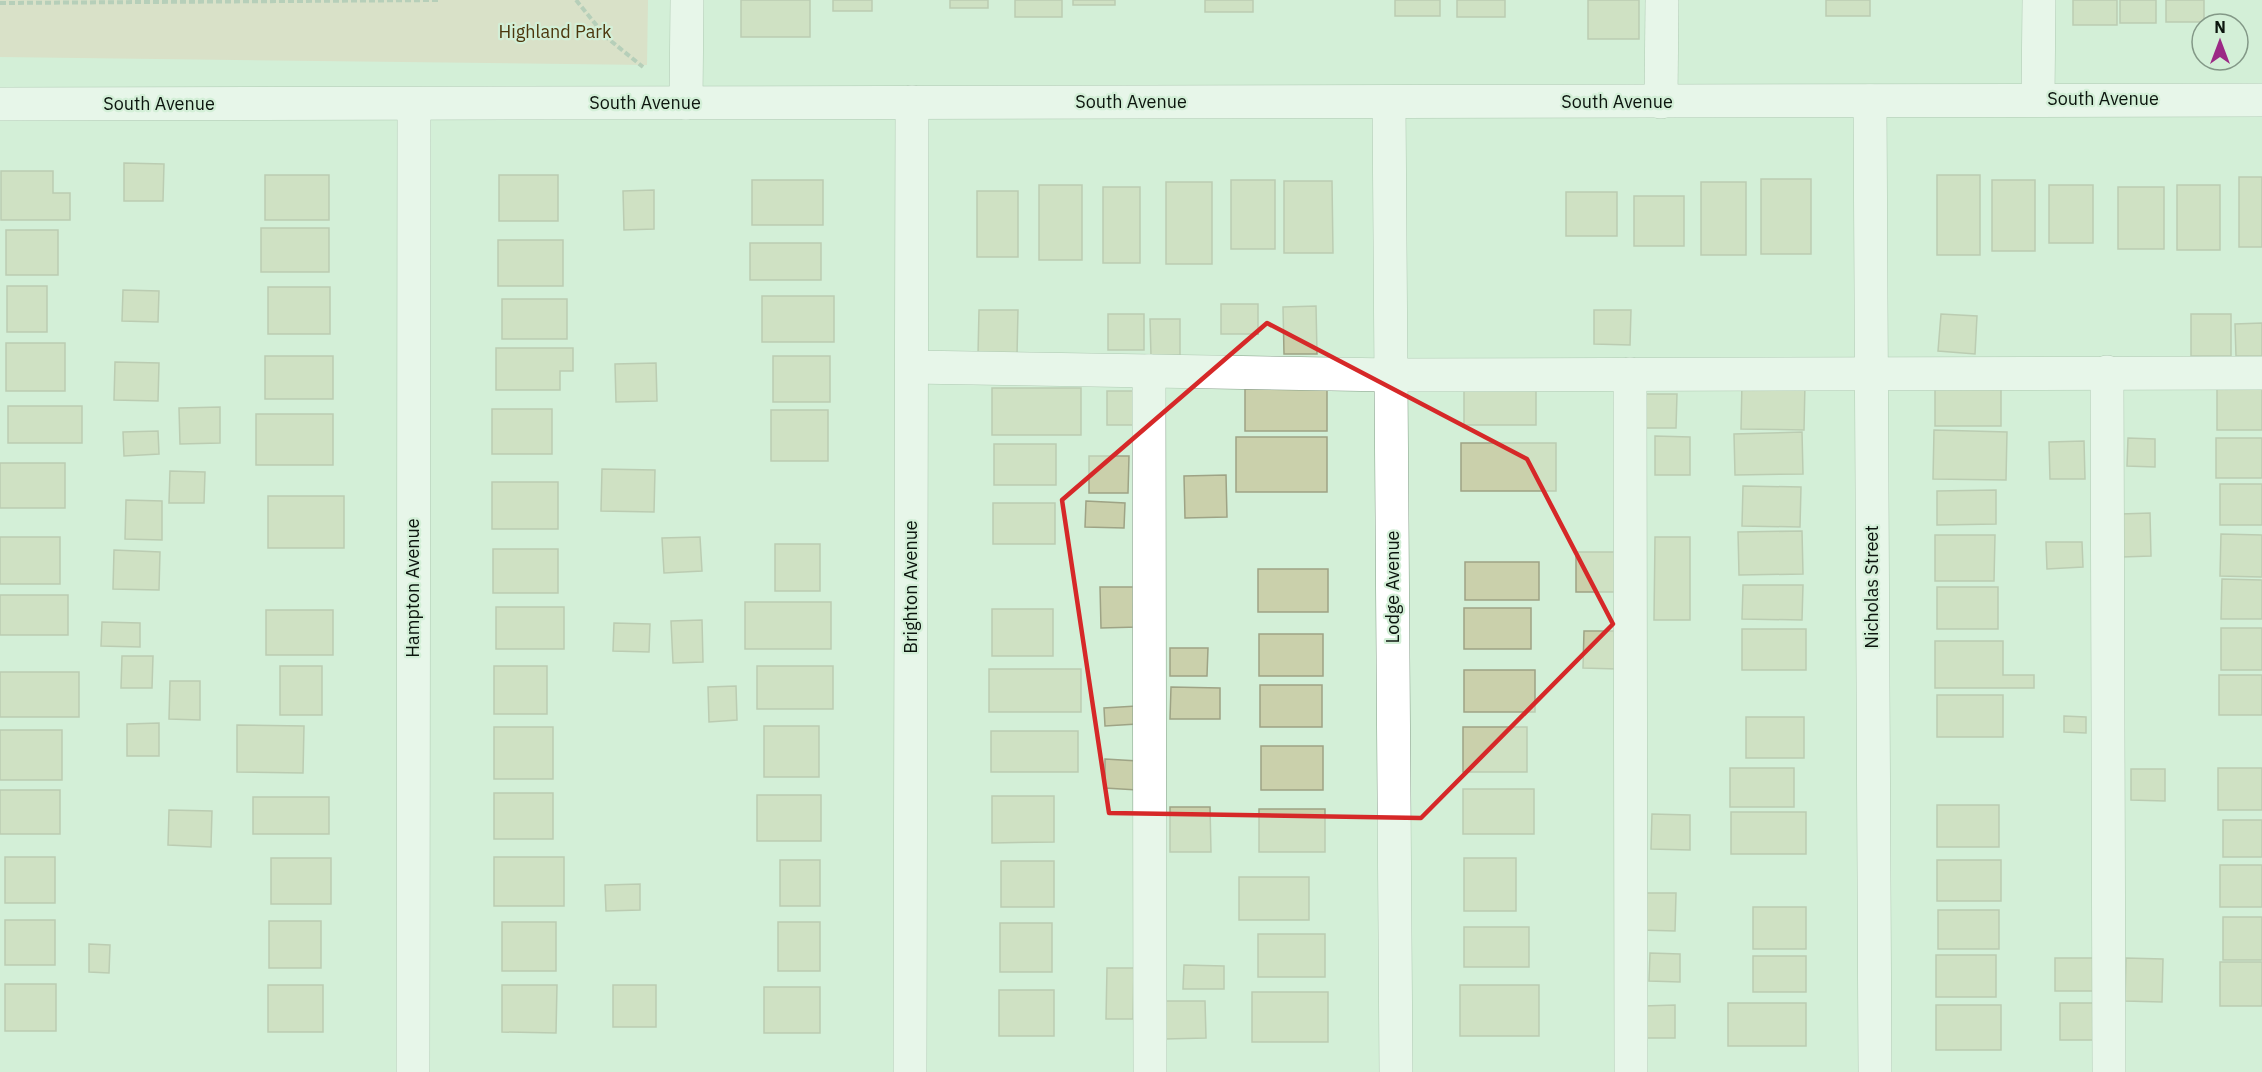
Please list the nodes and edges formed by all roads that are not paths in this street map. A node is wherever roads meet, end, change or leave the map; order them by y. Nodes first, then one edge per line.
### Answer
1 (687, 0) edge
2 (1662, 0) edge
3 (2039, 0) edge
4 (2038, 99) junction
5 (2262, 100) edge
6 (1870, 101) junction
7 (912, 102) junction
8 (1389, 102) junction
9 (1661, 102) junction
10 (686, 103) junction
11 (0, 104) edge
12 (414, 104) junction
13 (912, 367) junction
14 (1149, 371) junction
15 (1871, 372) junction
16 (2107, 372) junction
17 (2262, 373) edge
18 (1630, 374) junction
19 (1391, 375) junction
20 (413, 1072) edge
21 (910, 1072) edge
22 (1150, 1072) edge
23 (1396, 1072) edge
24 (1631, 1072) edge
25 (1875, 1072) edge
26 (2109, 1072) edge

1 - 10 street
2 - 9 street
3 - 4 street
4 - 5 street, South Avenue
4 - 6 street, South Avenue
6 - 9 street, South Avenue
6 - 15 street, Nicholas Street
7 - 8 street, South Avenue
7 - 10 street, South Avenue
7 - 13 street, Brighton Avenue
8 - 9 street, South Avenue
8 - 19 street, Lodge Avenue
10 - 12 street, South Avenue
11 - 12 street, South Avenue
12 - 20 street, Hampton Avenue
13 - 14 street
13 - 21 street, Brighton Avenue
14 - 19 street
14 - 22 street
15 - 16 street
15 - 18 street
15 - 25 street, Nicholas Street
16 - 17 street
16 - 26 street
18 - 19 street
18 - 24 street
19 - 23 street, Lodge Avenue

